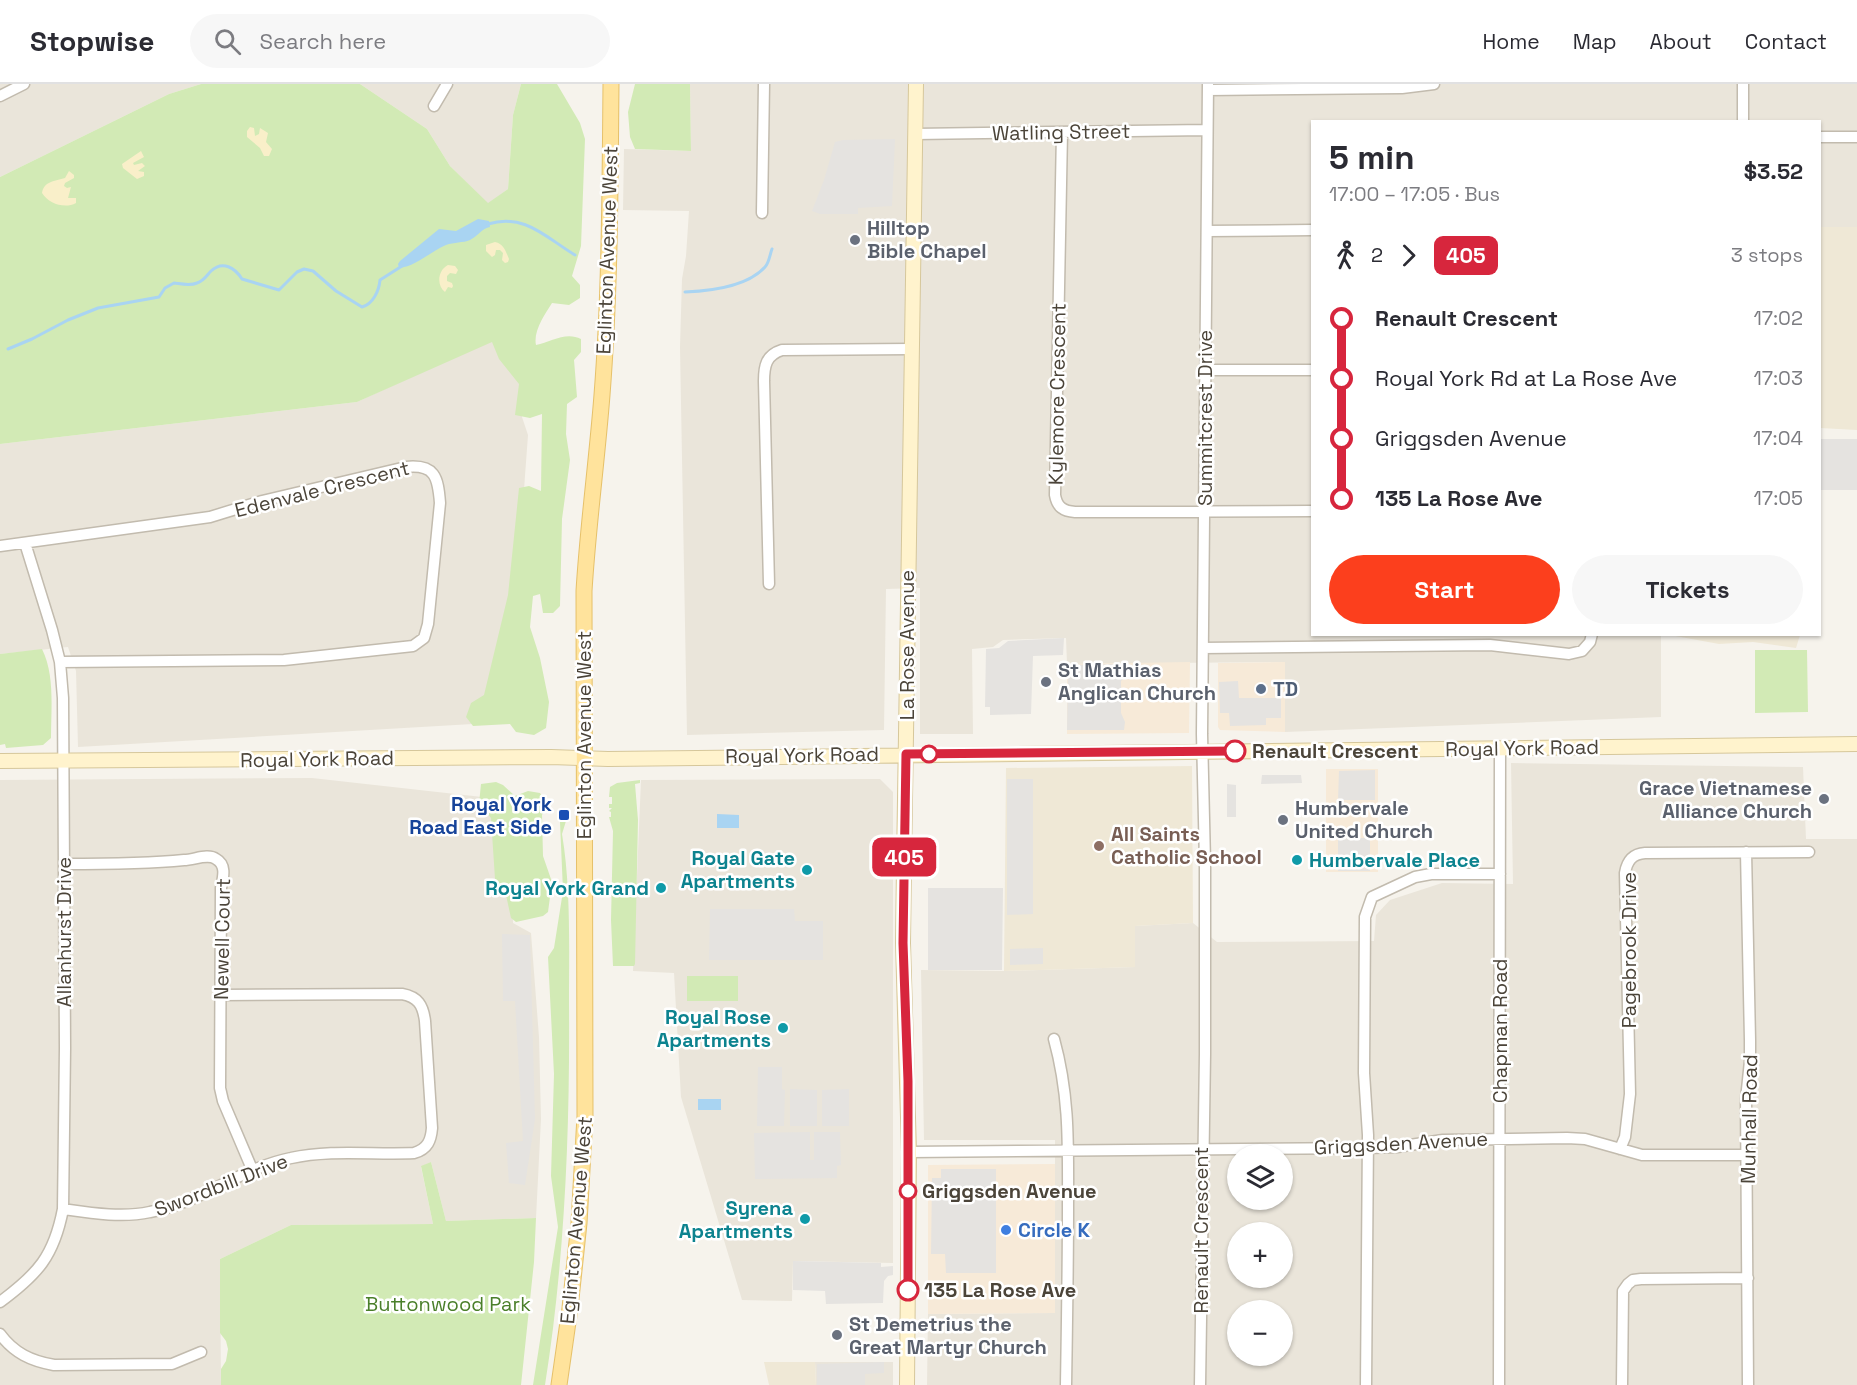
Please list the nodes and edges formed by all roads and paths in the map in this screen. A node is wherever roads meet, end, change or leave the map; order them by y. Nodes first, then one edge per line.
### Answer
1 (24, 84) edge
2 (447, 84) edge
3 (611, 84) edge
4 (764, 84) edge
5 (916, 84) edge
6 (1434, 84) edge
7 (1743, 84) edge
8 (1208, 87) edge
9 (0, 96) edge
10 (434, 106) dead end
11 (1743, 120) edge
12 (1207, 130) junction
13 (1062, 132) junction
14 (915, 134) junction
15 (1821, 137) edge
16 (1857, 137) edge
17 (762, 213) dead end
18 (1311, 230) edge
19 (1207, 231) junction
20 (911, 349) junction
21 (1311, 369) edge
22 (1206, 370) junction
23 (1205, 511) junction
24 (1311, 511) edge
25 (25, 543) junction
26 (0, 546) edge
27 (769, 584) dead end
28 (1592, 636) edge
29 (1203, 648) junction
30 (60, 662) junction
31 (1857, 744) edge
32 (1500, 748) junction
33 (1203, 751) junction
34 (906, 754) junction
35 (584, 758) junction
36 (0, 761) edge
37 (63, 761) junction
38 (1746, 852) junction
39 (1809, 852) dead end
40 (64, 864) junction
41 (1500, 874) junction
42 (221, 995) junction
43 (1054, 1039) dead end
44 (1500, 1138) junction
45 (1368, 1148) junction
46 (1202, 1149) junction
47 (1620, 1149) junction
48 (1069, 1150) junction
49 (909, 1152) junction
50 (1747, 1155) junction
51 (252, 1169) junction
52 (63, 1209) junction
53 (1748, 1278) junction
54 (0, 1302) edge
55 (0, 1334) edge
56 (201, 1352) dead end
57 (559, 1385) edge
58 (908, 1385) edge
59 (1066, 1385) edge
60 (1200, 1385) edge
61 (1366, 1385) edge
62 (1499, 1385) edge
63 (1622, 1385) edge
64 (1748, 1385) edge

1 - 9 street
2 - 10 street
3 - 35 main road, Eglinton Avenue West
4 - 17 street
5 - 14 main road, La Rose Avenue
6 - 8 street
7 - 11 street
8 - 12 street, Summitcrest Drive
12 - 13 street, Watling Street
12 - 19 street, Summitcrest Drive
13 - 14 street, Watling Street
13 - 23 street, Kylemore Crescent
14 - 20 main road, La Rose Avenue
15 - 16 street
18 - 19 street
19 - 22 street, Summitcrest Drive
20 - 27 street
20 - 34 main road, La Rose Avenue
21 - 22 street
22 - 23 street, Summitcrest Drive
23 - 24 street
23 - 29 street, Summitcrest Drive
25 - 26 street, Edenvale Crescent
25 - 30 street, Allanhurst Drive
25 - 30 street, Edenvale Crescent
28 - 29 street
29 - 33 street, Summitcrest Drive
30 - 37 street, Allanhurst Drive
31 - 32 main road, Royal York Road
32 - 33 main road, Royal York Road
32 - 41 street, Chapman Road
33 - 34 main road, Royal York Road
33 - 46 street, Renault Crescent
34 - 35 main road, Royal York Road
34 - 49 main road, La Rose Avenue
35 - 37 main road, Royal York Road
35 - 57 main road, Eglinton Avenue West
36 - 37 main road, Royal York Road
37 - 40 street, Allanhurst Drive
38 - 39 street, Pagebrook Drive
38 - 47 street, Pagebrook Drive
38 - 50 street, Munhall Road
40 - 42 street, Newell Court
40 - 52 street, Allanhurst Drive
41 - 44 street, Chapman Road
41 - 45 street
42 - 51 street, Newell Court
42 - 51 street, Swordbill Drive
43 - 48 street
44 - 45 street, Griggsden Avenue
44 - 47 street, Griggsden Avenue
44 - 62 street, Chapman Road
45 - 46 street, Griggsden Avenue
45 - 61 street
46 - 48 street, Griggsden Avenue
46 - 60 street, Renault Crescent
47 - 50 street, Griggsden Avenue
48 - 49 street, Griggsden Avenue
48 - 59 street
49 - 58 main road, La Rose Avenue
50 - 53 street, Munhall Road
51 - 52 street, Swordbill Drive
52 - 54 street, Allanhurst Drive
53 - 63 street
53 - 64 street, Munhall Road
55 - 56 street

